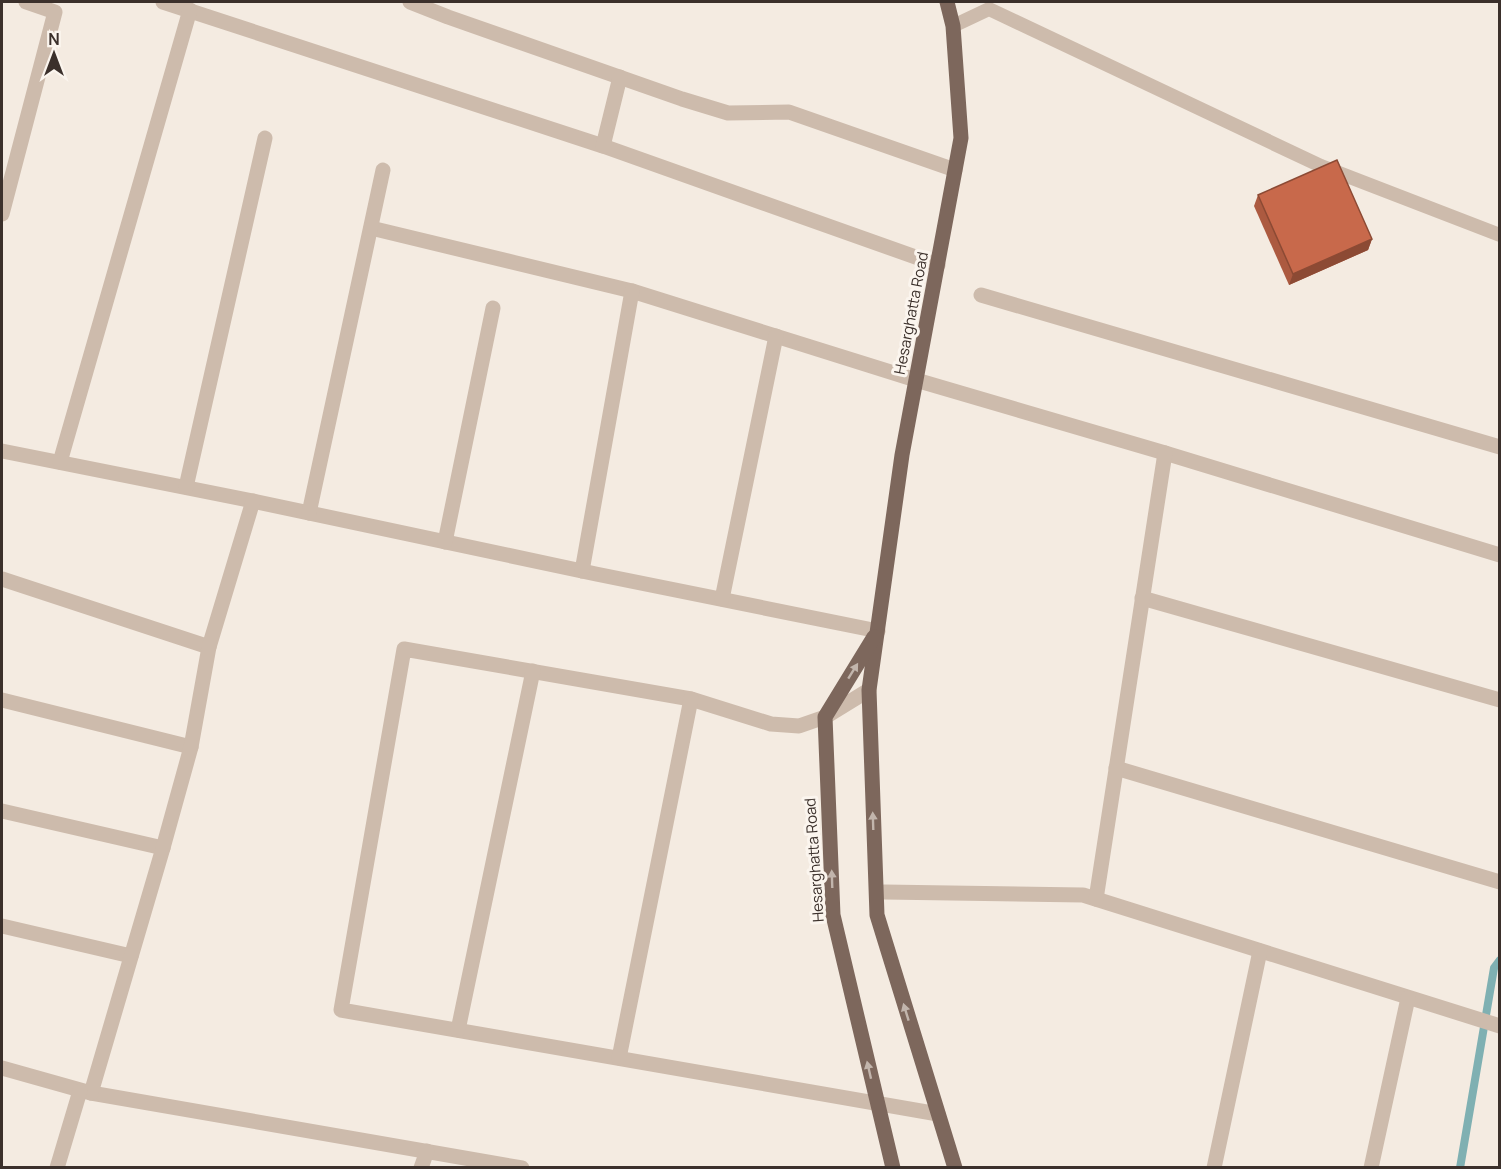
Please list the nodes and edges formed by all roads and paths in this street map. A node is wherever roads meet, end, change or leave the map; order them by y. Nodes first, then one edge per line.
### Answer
1 (26, 2) edge
2 (163, 2) edge
3 (410, 2) edge
4 (947, 2) edge
5 (190, 10) junction
6 (953, 26) junction
7 (620, 77) junction
8 (265, 138) dead end
9 (603, 146) junction
10 (383, 170) dead end
11 (955, 170) junction
12 (2, 214) edge
13 (371, 228) junction
14 (1500, 235) edge
15 (938, 265) junction
16 (632, 291) junction
17 (981, 295) dead end
18 (493, 308) dead end
19 (776, 336) junction
20 (916, 380) junction
21 (1500, 447) edge
22 (2, 451) edge
23 (1165, 453) junction
24 (60, 462) junction
25 (186, 487) junction
26 (253, 501) junction
27 (309, 513) junction
28 (445, 542) junction
29 (1500, 555) edge
30 (582, 571) junction
31 (2, 579) edge
32 (1142, 598) junction
33 (722, 599) junction
34 (878, 631) junction
35 (209, 648) junction
36 (533, 671) junction
37 (869, 690) junction
38 (691, 699) junction
39 (2, 700) edge
40 (1500, 700) edge
41 (825, 717) junction
42 (190, 747) junction
43 (1116, 768) junction
44 (2, 811) edge
45 (163, 848) junction
46 (1500, 882) edge
47 (884, 892) dead end
48 (1096, 899) junction
49 (2, 926) edge
50 (1260, 951) junction
51 (131, 957) junction
52 (1408, 998) junction
53 (1500, 1026) edge
54 (458, 1030) junction
55 (619, 1058) junction
56 (2, 1068) edge
57 (85, 1092) junction
58 (877, 1103) junction
59 (938, 1114) junction
60 (427, 1151) junction
61 (57, 1167) edge
62 (422, 1167) edge
63 (522, 1167) edge
64 (893, 1167) edge
65 (955, 1167) edge
66 (1215, 1167) edge
67 (1371, 1167) edge

1 - 12 street
2 - 5 street
3 - 7 street
4 - 6 main road, Hesarghatta Road
5 - 9 street
5 - 24 street
6 - 11 main road, Hesarghatta Road
6 - 14 lane
7 - 9 street
7 - 11 street
8 - 25 street
9 - 15 street
10 - 13 street
11 - 15 main road, Hesarghatta Road
13 - 16 street
13 - 27 street
15 - 20 main road, Hesarghatta Road
16 - 19 street
16 - 30 street
17 - 21 street
18 - 28 street
19 - 20 street
19 - 33 street
20 - 23 street
20 - 34 main road, Hesarghatta Road
22 - 24 street
23 - 29 street
23 - 32 street
24 - 25 street
25 - 26 street
26 - 27 street
26 - 35 street
27 - 28 street
28 - 30 street
30 - 33 street
31 - 35 street
32 - 40 street
32 - 43 street
33 - 34 street
34 - 37 main road, Hesarghatta Road
41 -> 34 main road, Hesarghatta Road
35 - 42 street
36 - 38 street
36 - 54 street
36 - 54 street
37 - 41 street
59 -> 37 main road, Hesarghatta Road
38 - 41 street
38 - 55 street
39 - 42 street
58 -> 41 main road, Hesarghatta Road
42 - 45 street
43 - 46 street
43 - 48 street
44 - 45 street
45 - 51 street
47 - 48 street
48 - 50 street
49 - 51 street
50 - 52 street
50 - 66 street
51 - 57 street
52 - 53 street
52 - 67 street
54 - 55 street
55 - 58 street
56 - 57 street
57 - 60 street
57 - 61 street
58 - 59 street
58 - 64 main road, Hesarghatta Road
59 - 65 main road, Hesarghatta Road
60 - 62 street
60 - 63 street

